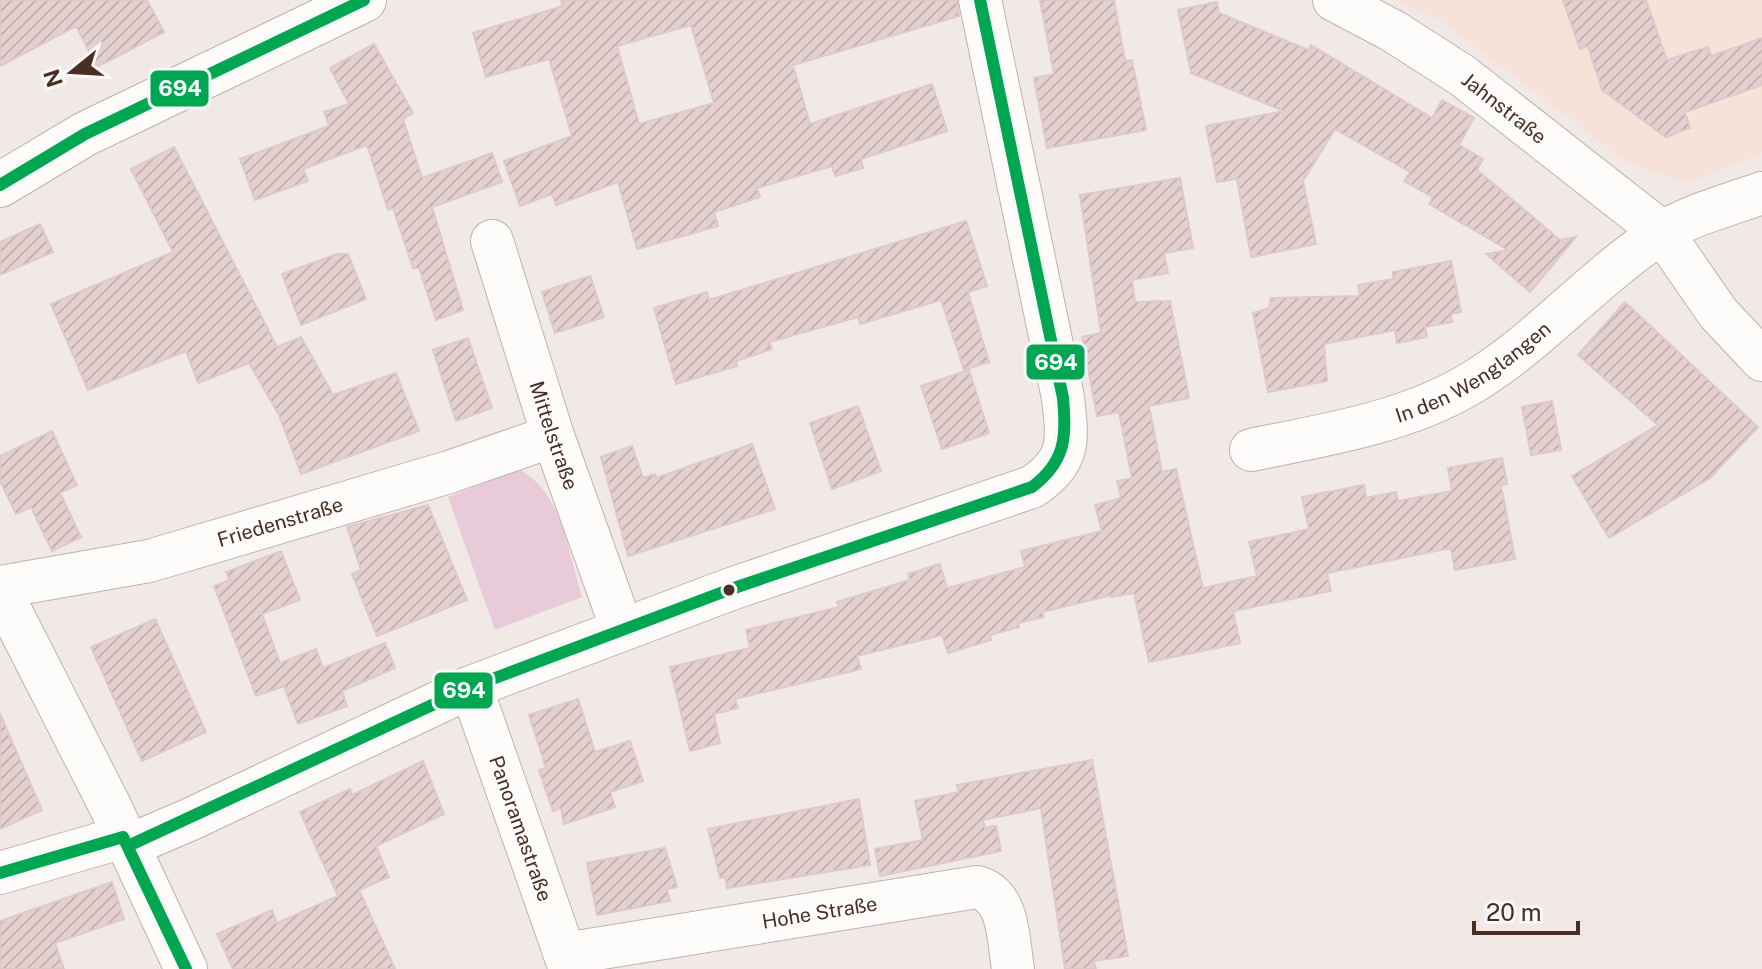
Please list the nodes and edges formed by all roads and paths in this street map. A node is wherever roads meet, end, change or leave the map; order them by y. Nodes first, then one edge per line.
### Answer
1 (364, 0) edge
2 (980, 0) edge
3 (1334, 0) edge
4 (0, 185) edge
5 (1762, 193) edge
6 (1662, 232) junction
7 (492, 241) dead end
8 (1762, 360) edge
9 (553, 436) junction
10 (1251, 450) dead end
11 (0, 588) edge
12 (622, 629) junction
13 (471, 687) junction
14 (126, 841) junction
15 (0, 873) edge
16 (568, 961) edge
17 (186, 969) edge
18 (1013, 969) edge

1 - 4 main road
2 - 12 street
3 - 6 street, Jahnstraße
5 - 6 street
6 - 8 street, Jahnstraße
6 - 10 street, In den Wenglangen
7 - 9 street, Mittelstraße
9 - 11 street, Friedenstraße
9 - 12 street, Mittelstraße
11 - 14 street
12 - 13 street
13 - 14 street
13 - 16 street, Panoramastraße
14 - 15 street
14 - 17 street
16 - 18 street, Hohe Straße

